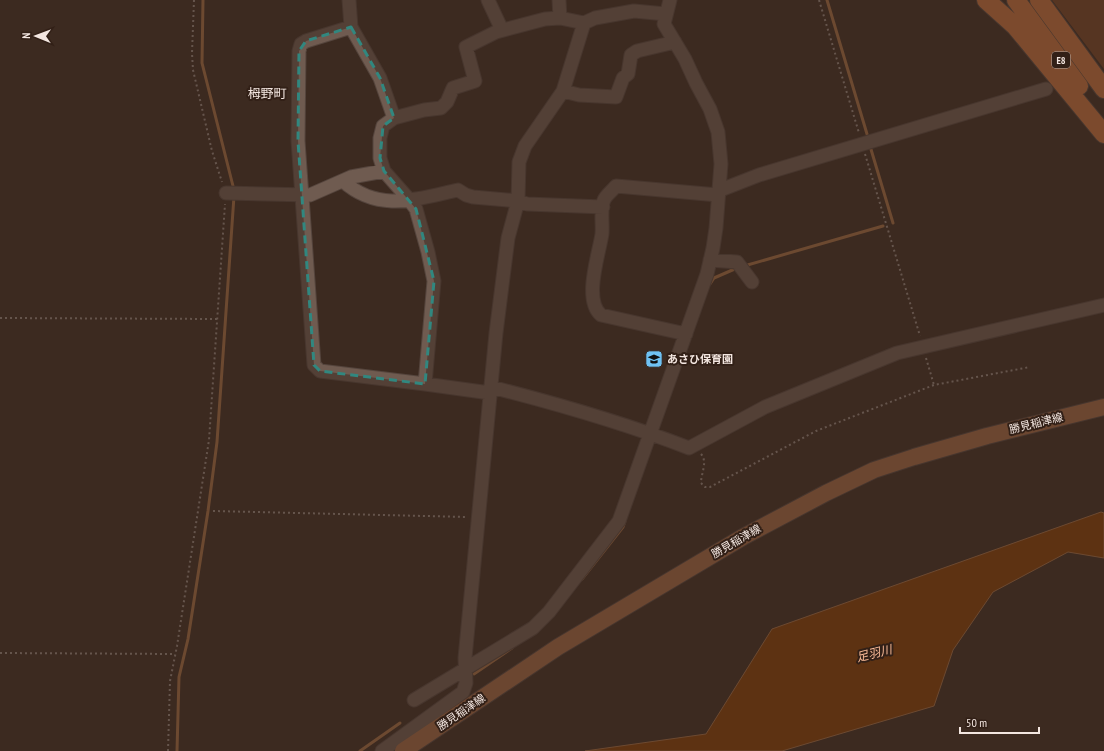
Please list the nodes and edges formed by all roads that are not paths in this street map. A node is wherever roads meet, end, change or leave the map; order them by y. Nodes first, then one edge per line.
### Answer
1 (349, 0) edge
2 (488, 0) edge
3 (559, 0) edge
4 (670, 0) edge
5 (986, 0) edge
6 (1016, 0) edge
7 (1039, 0) edge
8 (666, 14) junction
9 (560, 18) junction
10 (584, 23) junction
11 (351, 27) junction
12 (502, 30) junction
13 (675, 42) junction
14 (1046, 89) dead end
15 (1104, 89) edge
16 (563, 91) junction
17 (394, 118) junction
18 (1104, 120) edge
19 (1104, 134) edge
20 (384, 171) junction
21 (342, 181) junction
22 (231, 193) road end
23 (718, 193) junction
24 (303, 195) junction
25 (410, 201) junction
26 (518, 201) junction
27 (603, 207) junction
28 (710, 260) junction
29 (752, 282) dead end
30 (1104, 305) edge
31 (686, 334) junction
32 (425, 384) junction
33 (490, 390) junction
34 (1104, 407) edge
35 (653, 434) junction
36 (465, 668) junction
37 (414, 700) dead end
38 (382, 751) edge
39 (403, 751) edge

1 - 11 street
2 - 12 street
3 - 9 street
4 - 8 street
5 - 19 highway
6 - 18 highway, E8
7 - 15 highway, E8
8 - 10 street
8 - 13 street
9 - 10 street
9 - 12 street
10 - 16 street
11 - 17 street
11 - 24 street
12 - 17 street
13 - 16 street
13 - 23 street
14 - 23 street
16 - 26 street
17 - 20 street
20 - 21 street
20 - 25 street
21 - 24 street
21 - 25 street
22 - 24 street
23 - 27 street
23 - 28 street
24 - 32 street
25 - 26 street
25 - 32 street
26 - 27 street
26 - 33 street
27 - 31 street
28 - 29 street
28 - 31 street
30 - 35 street
31 - 35 street
32 - 33 street
33 - 35 street
33 - 36 street
34 - 39 main road, 勝見稲津線
35 - 36 street
36 - 37 street
36 - 38 street

